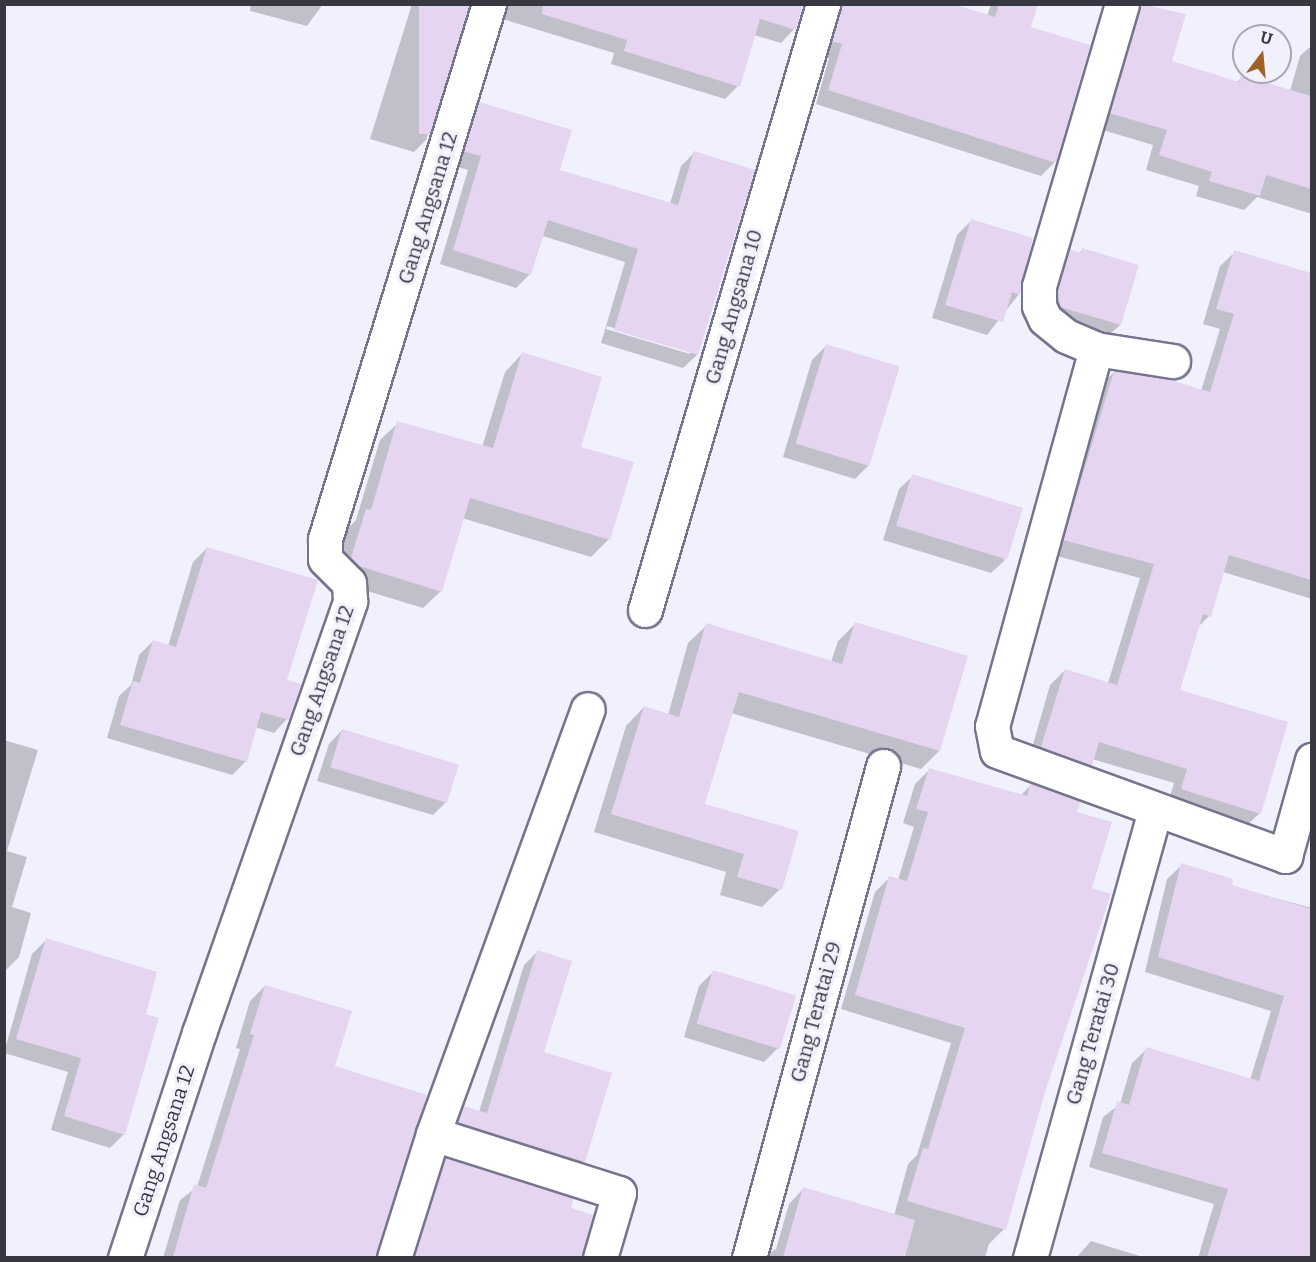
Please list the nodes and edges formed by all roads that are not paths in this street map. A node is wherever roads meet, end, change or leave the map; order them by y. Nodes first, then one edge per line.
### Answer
1 (489, 4) edge
2 (824, 4) edge
3 (1122, 4) edge
4 (1096, 349) junction
5 (1173, 361) dead end
6 (645, 610) dead end
7 (588, 709) dead end
8 (1311, 760) edge
9 (884, 766) dead end
10 (1155, 811) junction
11 (433, 1134) junction
12 (126, 1257) edge
13 (394, 1257) edge
14 (600, 1257) edge
15 (749, 1257) edge
16 (1030, 1257) edge

1 - 12 street, Gang Angsana 12
2 - 6 street, Gang Angsana 10
3 - 4 street
4 - 5 street
4 - 10 street
7 - 11 street
8 - 10 street
9 - 15 street, Gang Teratai 29
10 - 16 street, Gang Teratai 30
11 - 13 street
11 - 14 street

